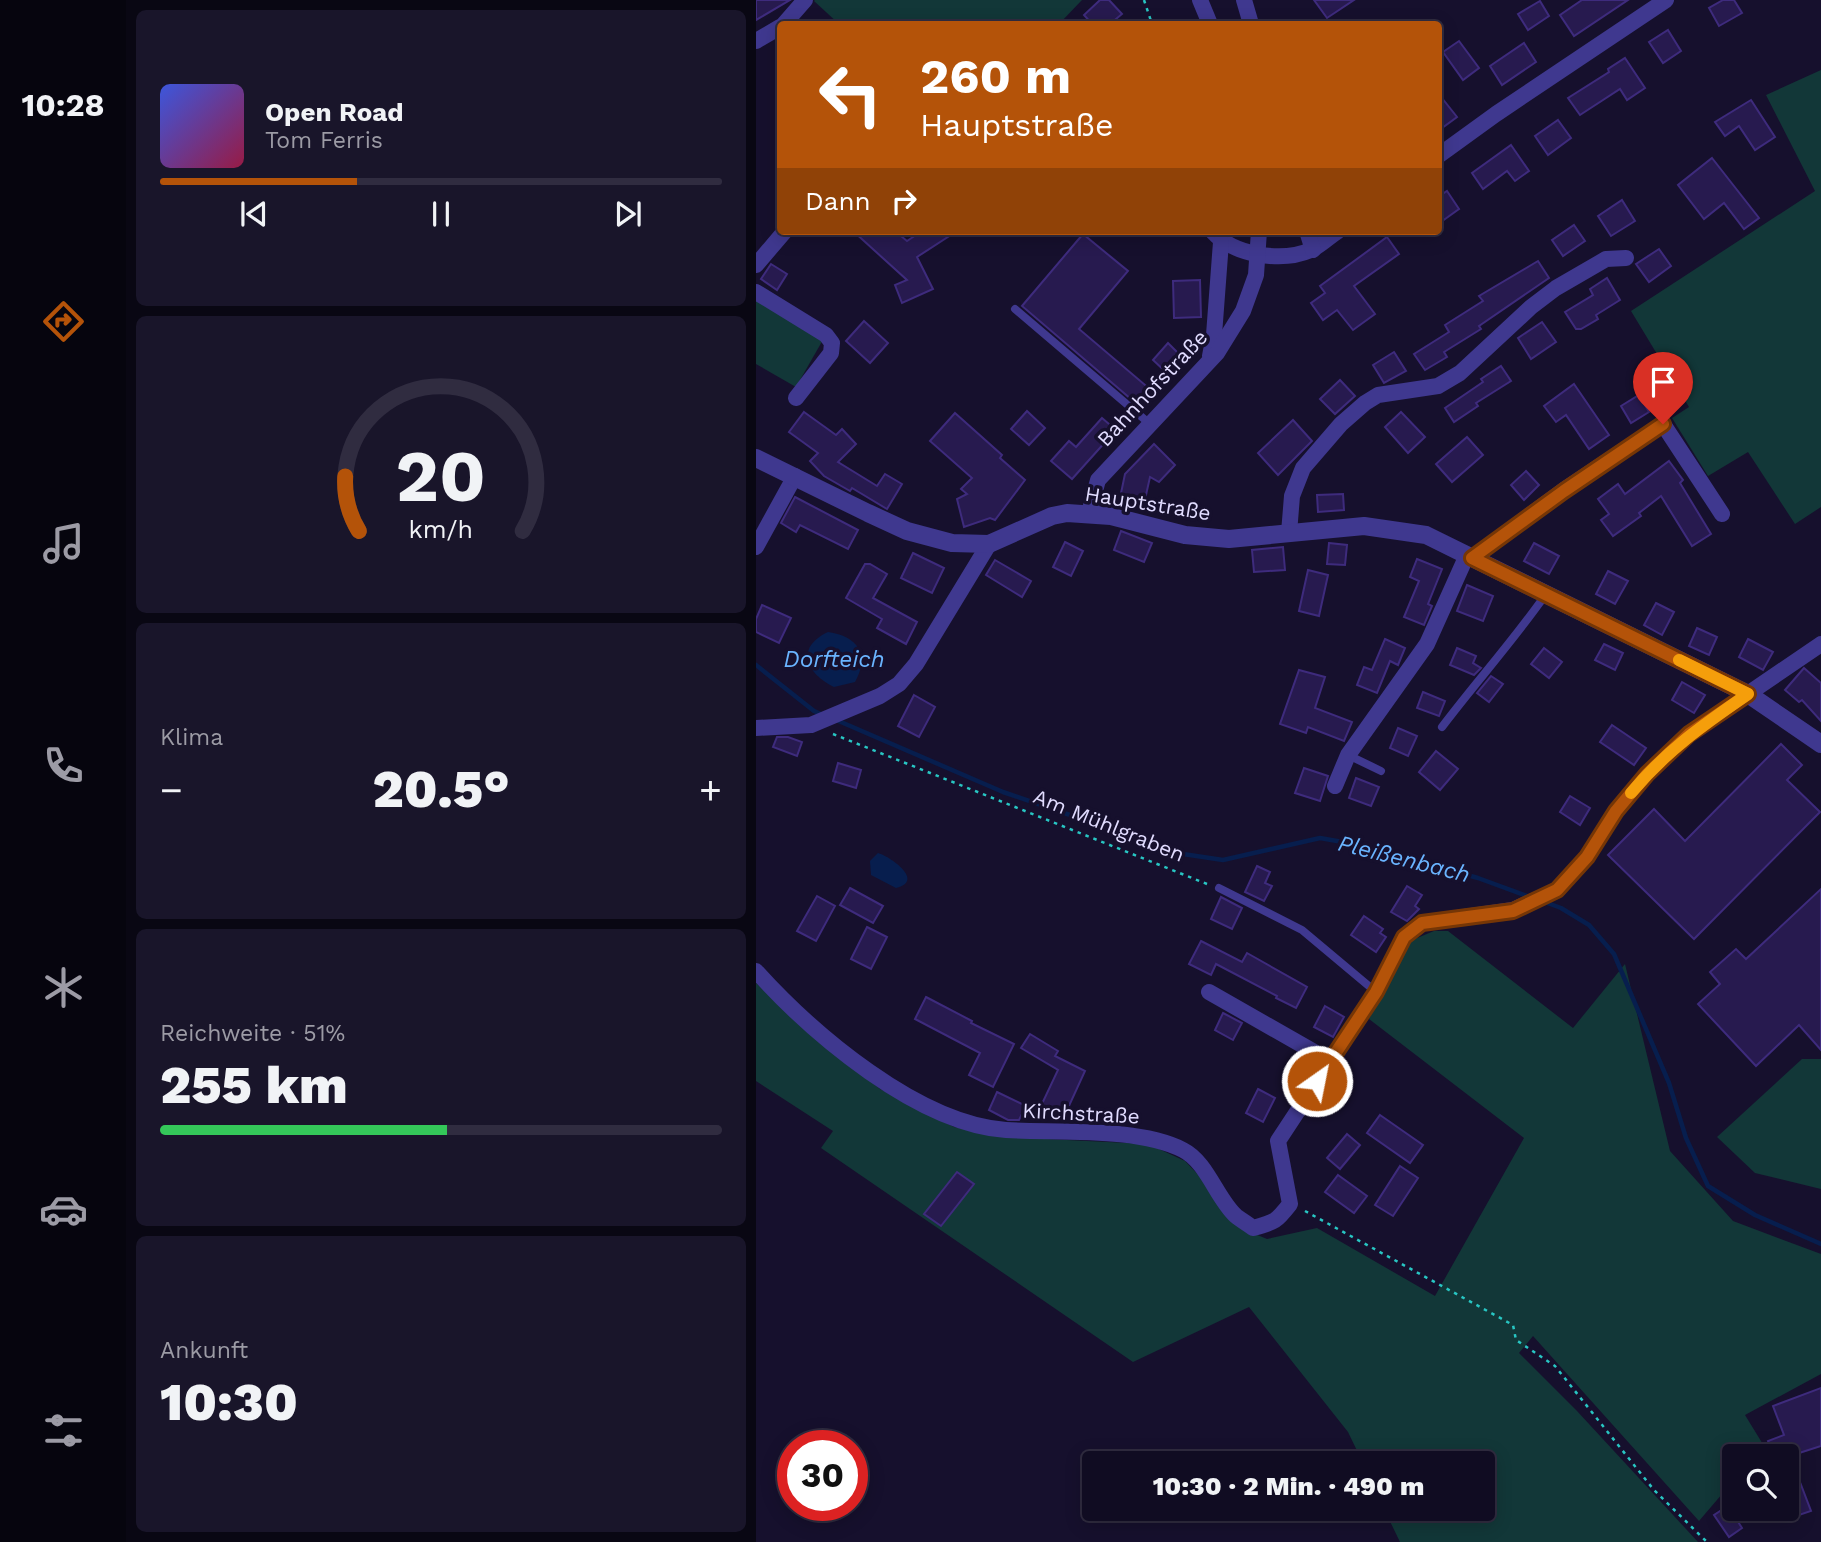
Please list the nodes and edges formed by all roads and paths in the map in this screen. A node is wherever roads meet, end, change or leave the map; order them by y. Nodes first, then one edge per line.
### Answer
1 (805, 0) edge
2 (1144, 0) edge
3 (1200, 0) edge
4 (1244, 0) edge
5 (1666, 0) edge
6 (786, 21) edge
7 (1151, 21) edge
8 (1209, 21) edge
9 (1250, 21) edge
10 (777, 29) edge
11 (756, 41) edge
12 (1442, 153) edge
13 (782, 235) edge
14 (1259, 235) edge
15 (1308, 235) edge
16 (1333, 235) edge
17 (1217, 236) edge
18 (1313, 250) junction
19 (1258, 254) junction
20 (1626, 258) dead end
21 (756, 265) edge
22 (756, 292) edge
23 (1015, 309) dead end
24 (1209, 362) junction
25 (796, 398) dead end
26 (1150, 424) junction
27 (756, 458) edge
28 (795, 476) junction
29 (1089, 513) junction
30 (1722, 514) dead end
31 (1289, 533) junction
32 (989, 544) junction
33 (756, 547) edge
34 (1470, 557) junction
35 (1546, 594) junction
36 (1821, 644) edge
37 (1748, 694) junction
38 (811, 725) junction
39 (1442, 727) dead end
40 (756, 728) edge
41 (1821, 744) edge
42 (1348, 755) junction
43 (1381, 771) dead end
44 (1335, 786) dead end
45 (1219, 888) joint
46 (756, 971) edge
47 (1209, 992) dead end
48 (1376, 992) junction
49 (1330, 1061) junction
50 (1290, 1204) junction
51 (1707, 1542) edge

1 - 6 street
2 - 7 path
3 - 8 street
4 - 9 street
5 - 12 street
10 - 11 street
13 - 21 street
14 - 19 street, Bahnhofstraße
15 - 18 street
16 - 18 street
17 - 19 street
17 - 24 street
18 - 19 street
19 - 24 street, Bahnhofstraße
20 - 31 street
22 - 25 street
23 - 26 lane
24 - 26 street, Bahnhofstraße
26 - 29 street, Bahnhofstraße
27 - 28 street, Hauptstraße
28 - 32 street, Hauptstraße
28 - 33 street
29 - 31 street, Hauptstraße
29 - 32 street, Hauptstraße
30 - 34 street
31 - 34 street, Hauptstraße
32 - 38 street
34 - 35 street, Hauptstraße
34 - 42 street
35 - 37 street, Hauptstraße
35 - 39 lane
36 - 37 street
37 - 41 street, Hauptstraße
37 - 48 street
38 - 40 street
38 - 45 path, Am Mühlgraben
42 - 43 lane
42 - 44 street
45 - 48 lane
46 - 50 street, Kirchstraße
47 - 49 street
48 - 49 street
49 - 50 street
50 - 51 path

